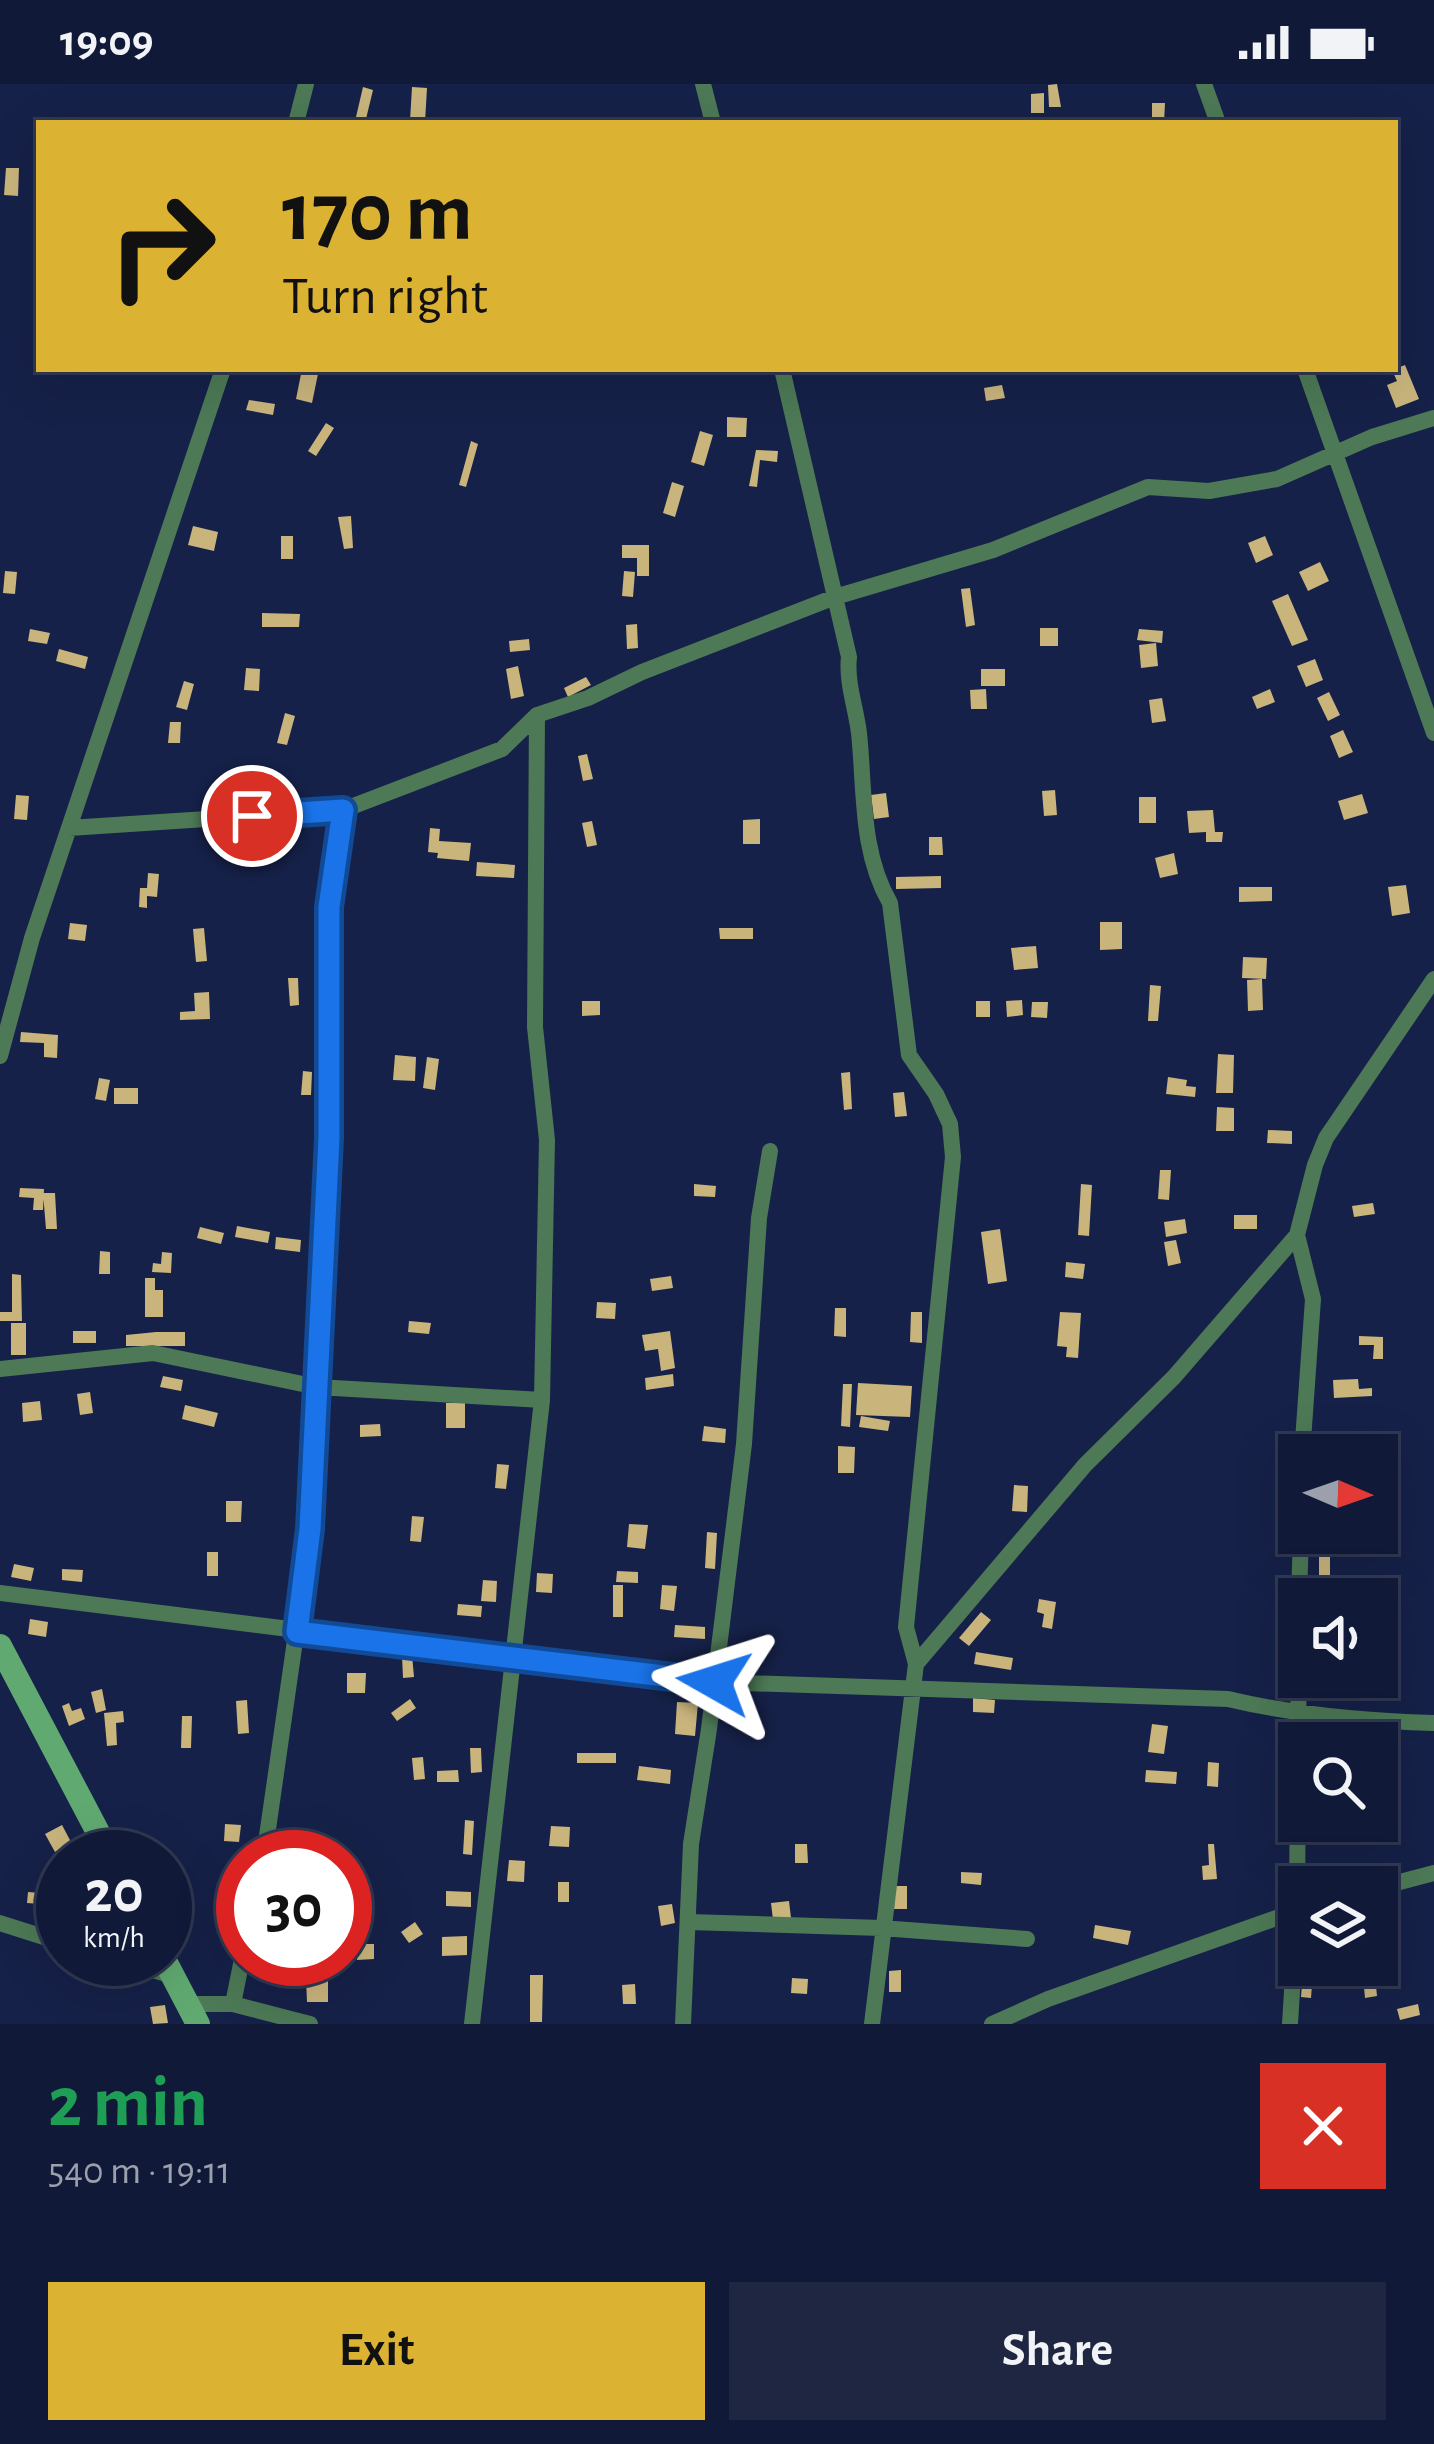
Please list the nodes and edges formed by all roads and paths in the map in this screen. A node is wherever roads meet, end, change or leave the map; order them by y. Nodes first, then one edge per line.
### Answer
1 (306, 84) edge
2 (704, 84) edge
3 (1204, 84) edge
4 (297, 120) edge
5 (711, 120) edge
6 (1217, 120) edge
7 (222, 372) edge
8 (783, 372) edge
9 (1307, 372) edge
10 (1434, 418) edge
11 (1337, 453) junction
12 (836, 598) junction
13 (537, 715) junction
14 (1434, 734) edge
15 (343, 810) junction
16 (69, 828) junction
17 (1434, 979) edge
18 (0, 1056) edge
19 (770, 1151) dead end
20 (1298, 1235) junction
21 (0, 1369) edge
22 (317, 1387) junction
23 (542, 1400) junction
24 (1303, 1434) edge
25 (0, 1593) edge
26 (297, 1632) junction
27 (0, 1646) edge
28 (513, 1659) junction
29 (916, 1664) junction
30 (714, 1682) junction
31 (913, 1690) junction
32 (1297, 1698) edge
33 (1297, 1715) junction
34 (1434, 1723) edge
35 (97, 1830) edge
36 (268, 1830) edge
37 (1298, 1866) edge
38 (1434, 1873) edge
39 (1398, 1882) edge
40 (1278, 1917) edge
41 (689, 1922) junction
42 (0, 1923) edge
43 (881, 1928) junction
44 (36, 1934) edge
45 (1027, 1939) dead end
46 (178, 1986) edge
47 (237, 1986) edge
48 (1293, 1986) edge
49 (233, 2004) junction
50 (193, 2014) edge
51 (996, 2023) edge
52 (310, 2024) edge
53 (472, 2024) edge
54 (682, 2024) edge
55 (872, 2024) edge
56 (1290, 2024) edge

1 - 4 street
2 - 5 street
3 - 6 street
7 - 16 street
8 - 12 street
9 - 11 street
10 - 11 street
11 - 12 street
11 - 14 street
12 - 13 street
12 - 29 street
13 - 15 street
13 - 23 street
15 - 16 street
15 - 22 street
16 - 18 street
17 - 20 street
19 - 30 street
20 - 24 street
20 - 29 street
21 - 22 street
22 - 23 street
22 - 26 street
23 - 28 street
25 - 26 street
26 - 28 street
26 - 36 street
27 - 35 main road
28 - 30 street
28 - 53 street
29 - 31 street
30 - 31 street
30 - 41 street
31 - 33 street
31 - 43 street
32 - 33 street
33 - 34 street
33 - 37 street
38 - 39 street
40 - 51 street
41 - 43 street
41 - 54 street
42 - 44 street
43 - 45 street
43 - 55 street
46 - 50 main road
47 - 49 street
48 - 56 street
49 - 50 street
49 - 52 street

